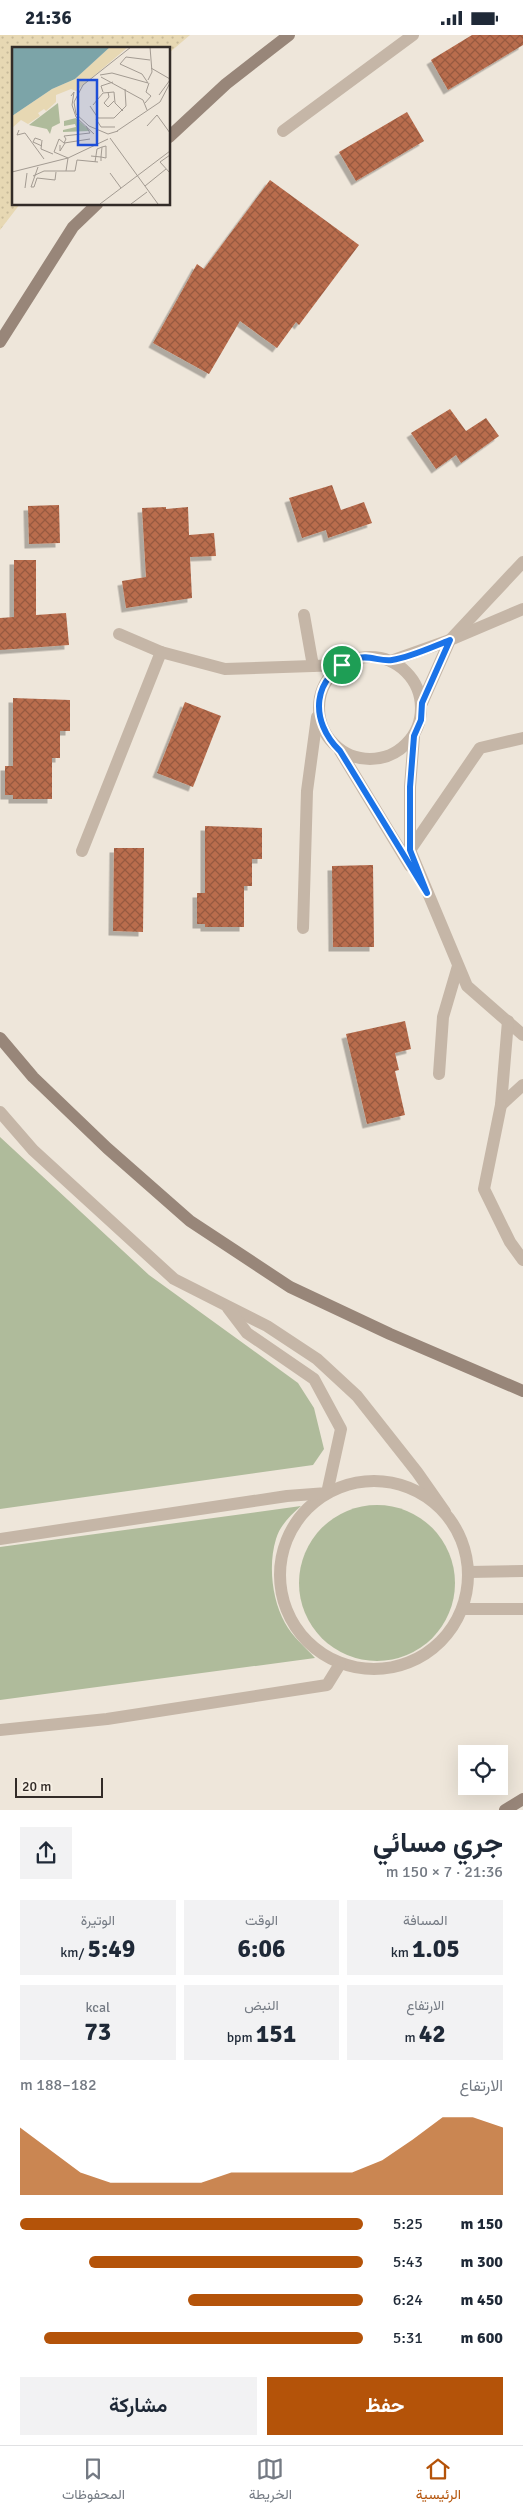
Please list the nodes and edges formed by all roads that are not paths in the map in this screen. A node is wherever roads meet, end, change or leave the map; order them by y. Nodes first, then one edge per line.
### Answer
1 (289, 35) edge
2 (413, 35) edge
3 (283, 131) dead end
4 (170, 136) edge
5 (96, 205) edge
6 (0, 342) edge
7 (523, 562) edge
8 (523, 609) edge
9 (304, 615) dead end
10 (119, 634) dead end
11 (450, 640) junction
12 (162, 652) junction
13 (391, 661) junction
14 (342, 665) junction
15 (313, 666) junction
16 (422, 703) junction
17 (318, 707) junction
18 (414, 736) junction
19 (523, 738) edge
20 (340, 751) junction
21 (410, 850) junction
22 (82, 851) dead end
23 (427, 893) junction
24 (303, 928) dead end
25 (458, 966) junction
26 (508, 1021) junction
27 (523, 1035) edge
28 (0, 1037) edge
29 (439, 1074) dead end
30 (523, 1085) edge
31 (501, 1105) junction
32 (0, 1112) edge
33 (523, 1260) edge
34 (227, 1306) junction
35 (523, 1391) edge
36 (326, 1493) junction
37 (445, 1512) junction
38 (0, 1539) edge
39 (523, 1571) edge
40 (470, 1572) junction
41 (463, 1609) junction
42 (523, 1609) edge
43 (340, 1664) junction
44 (0, 1730) edge
45 (523, 1799) edge
46 (505, 1810) edge

1 - 4 main road
2 - 3 street
5 - 6 main road
7 - 11 street
8 - 11 street
9 - 15 street
10 - 12 street
11 - 13 street
11 - 16 street
12 - 15 street
12 - 22 street
13 - 14 street
13 - 16 street
14 - 15 street
14 - 17 street
16 - 18 street
17 - 20 street
17 - 24 street
18 - 20 street
18 - 21 street
19 - 21 street
20 - 23 street
21 - 23 street
23 - 25 street
25 - 26 street
25 - 29 street
26 - 27 street
26 - 31 street
28 - 35 main road
30 - 31 street
31 - 33 street
32 - 34 street
34 - 36 street
34 - 37 street
36 - 37 street
36 - 38 street
36 - 43 street
37 - 40 street
39 - 40 street
40 - 41 street
41 - 42 street
41 - 43 street
43 - 44 street
45 - 46 main road

